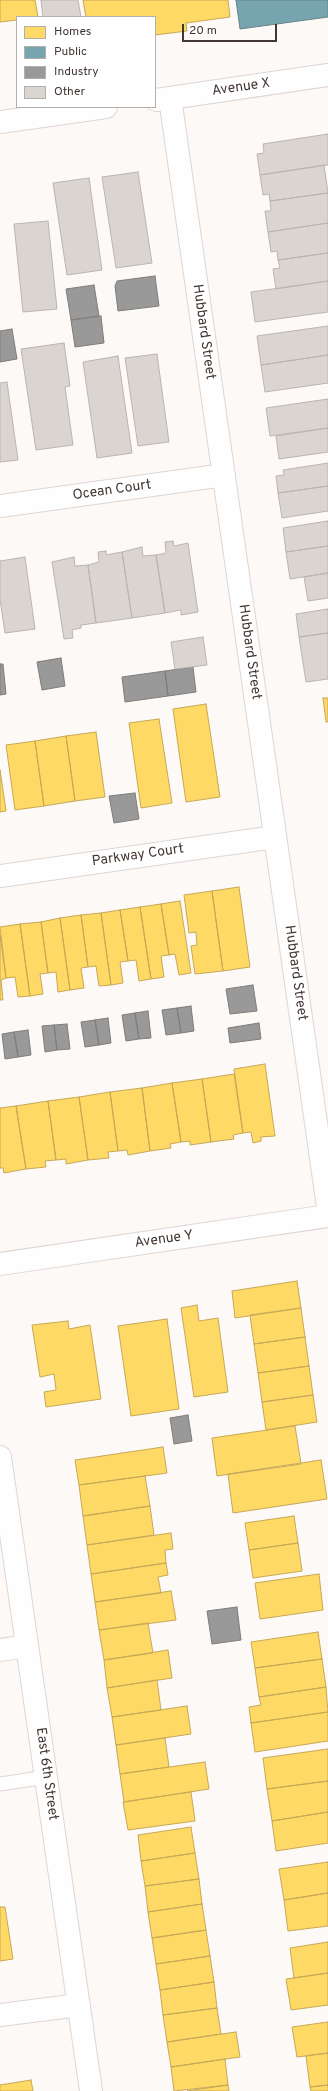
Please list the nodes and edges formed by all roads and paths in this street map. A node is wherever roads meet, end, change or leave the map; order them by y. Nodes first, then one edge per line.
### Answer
1 (328, 75) edge
2 (162, 99) edge
3 (99, 108) edge
4 (0, 122) edge
5 (224, 475) junction
6 (0, 506) edge
7 (275, 837) junction
8 (0, 876) edge
9 (328, 1207) edge
10 (328, 1216) edge
11 (0, 1264) edge
12 (0, 1457) edge
13 (27, 1646) junction
14 (0, 1650) edge
15 (46, 1777) junction
16 (0, 1784) edge
17 (79, 2005) junction
18 (0, 2015) edge
19 (91, 2091) edge

1 - 2 street, Avenue X
2 - 5 street, Hubbard Street
3 - 4 street
5 - 6 street, Ocean Court
5 - 7 street, Hubbard Street
7 - 8 street, Parkway Court
7 - 9 street, Hubbard Street
10 - 11 street, Avenue Y
12 - 13 street, East 6th Street
13 - 14 street
13 - 15 street, East 6th Street
15 - 16 lane
15 - 17 street, East 6th Street
17 - 18 street
17 - 19 street, East 6th Street

